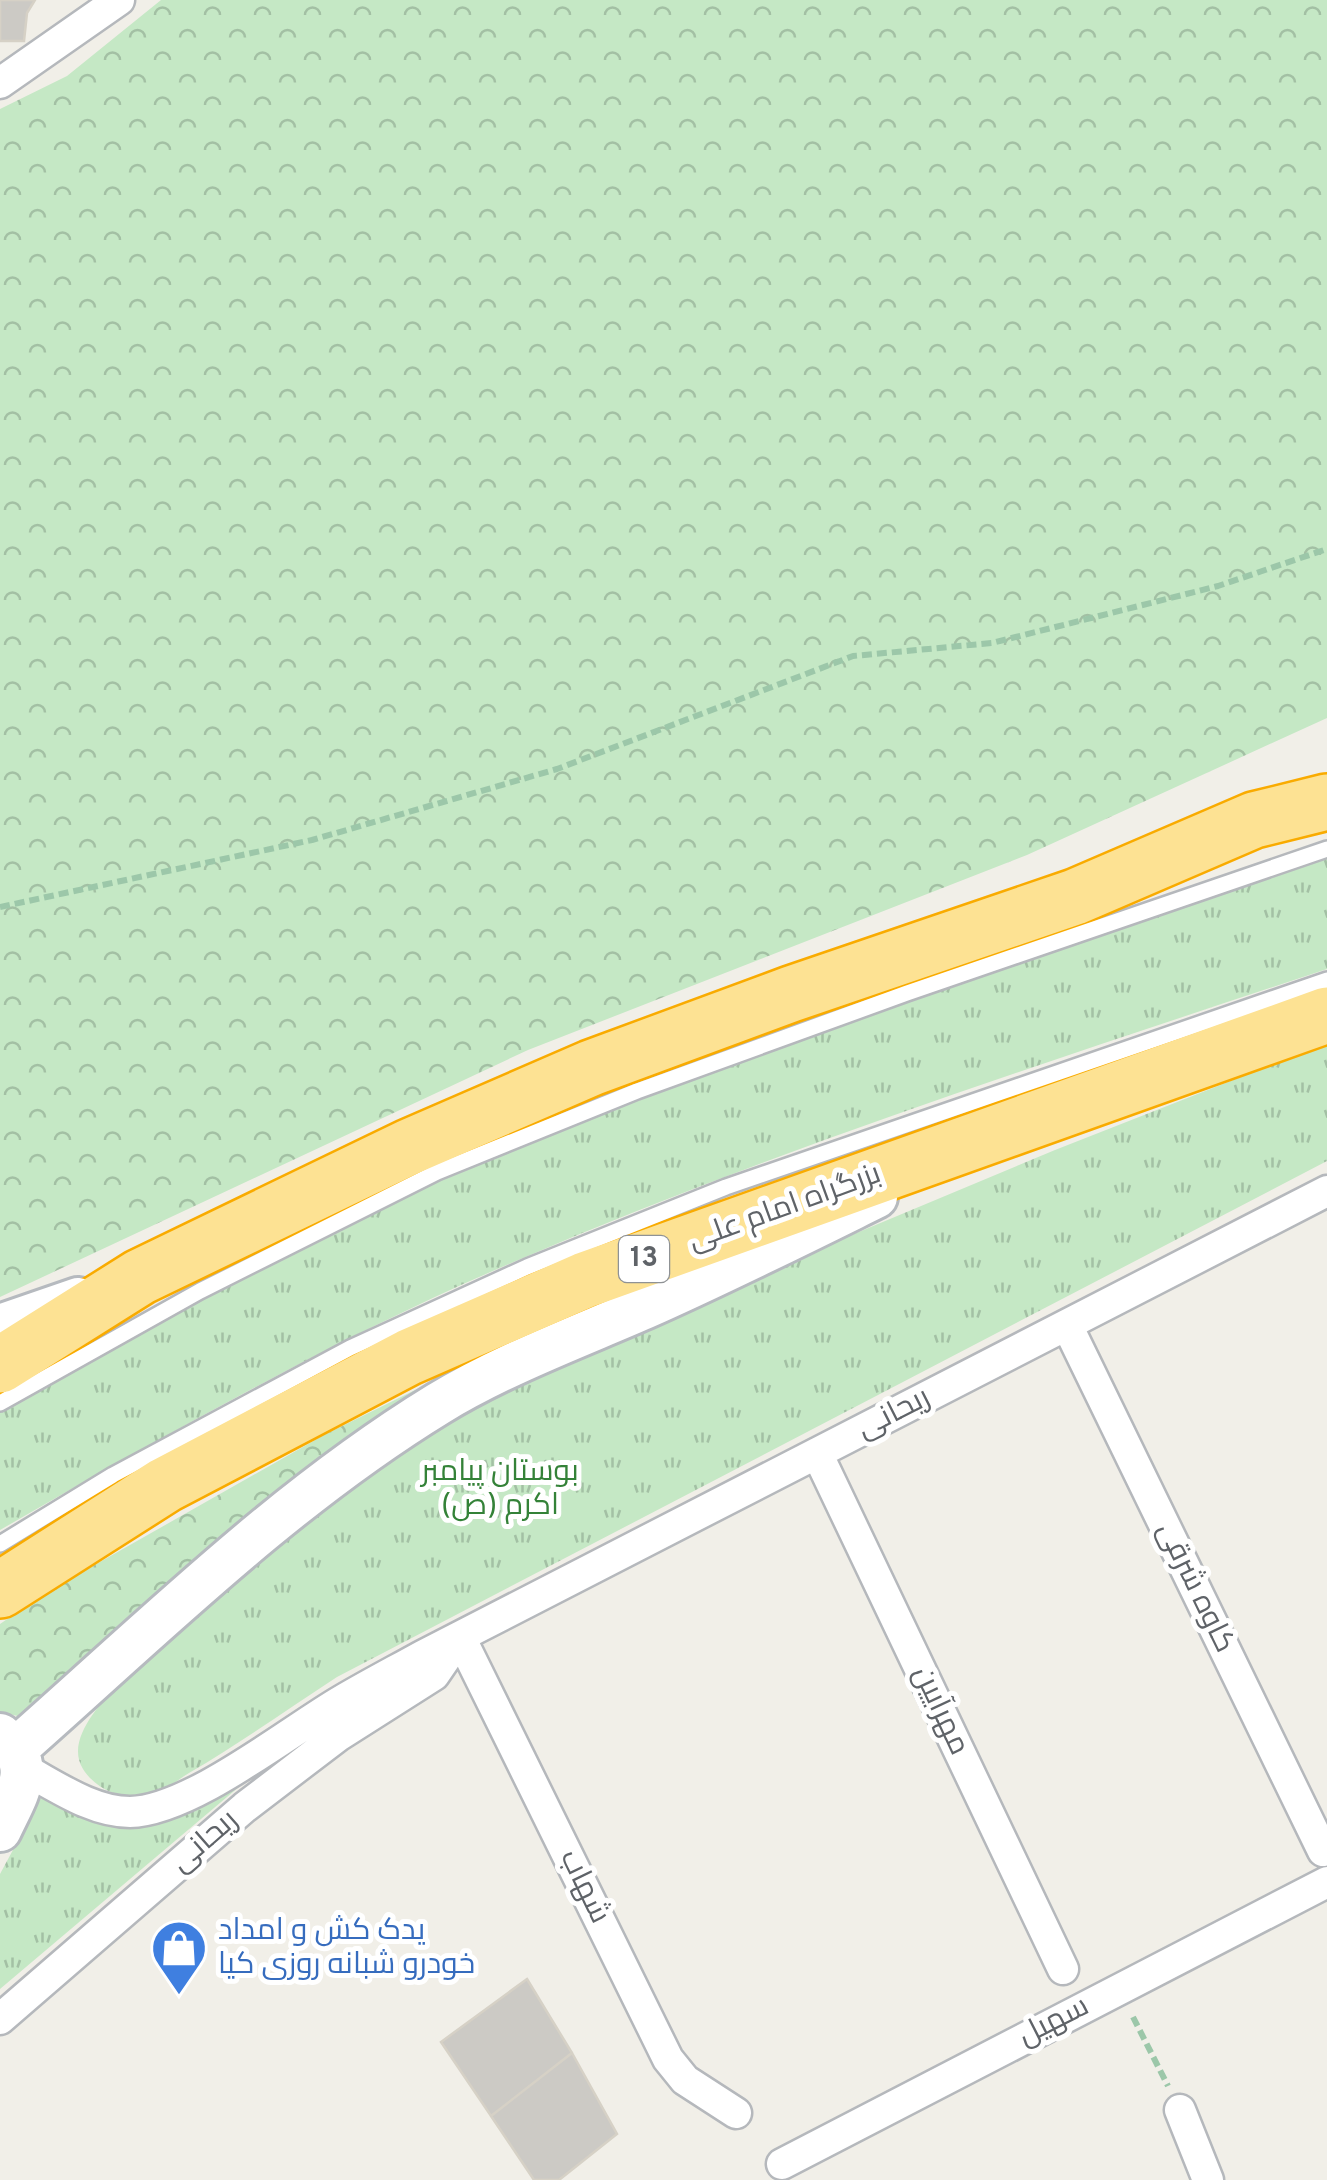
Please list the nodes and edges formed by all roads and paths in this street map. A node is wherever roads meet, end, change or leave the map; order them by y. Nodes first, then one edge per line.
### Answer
1 (105, 6) edge
2 (0, 83) edge
3 (1327, 548) edge
4 (1327, 775) edge
5 (1327, 802) edge
6 (1254, 820) junction
7 (1327, 849) edge
8 (0, 907) edge
9 (1327, 980) edge
10 (1327, 1015) edge
11 (1034, 1118) junction
12 (1327, 1191) edge
13 (140, 1277) junction
14 (1067, 1325) junction
15 (0, 1326) edge
16 (0, 1365) edge
17 (0, 1403) edge
18 (817, 1453) junction
19 (0, 1544) edge
20 (0, 1590) edge
21 (460, 1637) junction
22 (13, 1751) edge
23 (0, 1830) edge
24 (1324, 1851) dead end
25 (1327, 1882) edge
26 (1062, 1970) dead end
27 (1118, 1988) junction
28 (0, 2019) edge
29 (1180, 2110) joint
30 (736, 2113) dead end
31 (782, 2164) dead end
32 (1208, 2180) edge

1 - 2 street
3 - 8 path
4 - 6 highway
5 - 6 highway
6 - 13 highway
7 - 17 lane
9 - 19 lane
10 - 11 highway, بزرگراه امام علی / 13
11 - 20 highway, بزرگراه امام علی / 13
11 - 22 main road
12 - 14 street, ریحانی
13 - 15 main road
13 - 16 highway
14 - 18 street, ریحانی
14 - 24 street, کاوه شرقی
18 - 21 street, ریحانی
18 - 26 street, مهرآیین
21 - 22 street, ریحانی
21 - 28 street, ریحانی
21 - 30 street, شهاب
22 - 23 main road
25 - 27 street, سهیل
27 - 29 path
27 - 31 street, سهیل
29 - 32 street

